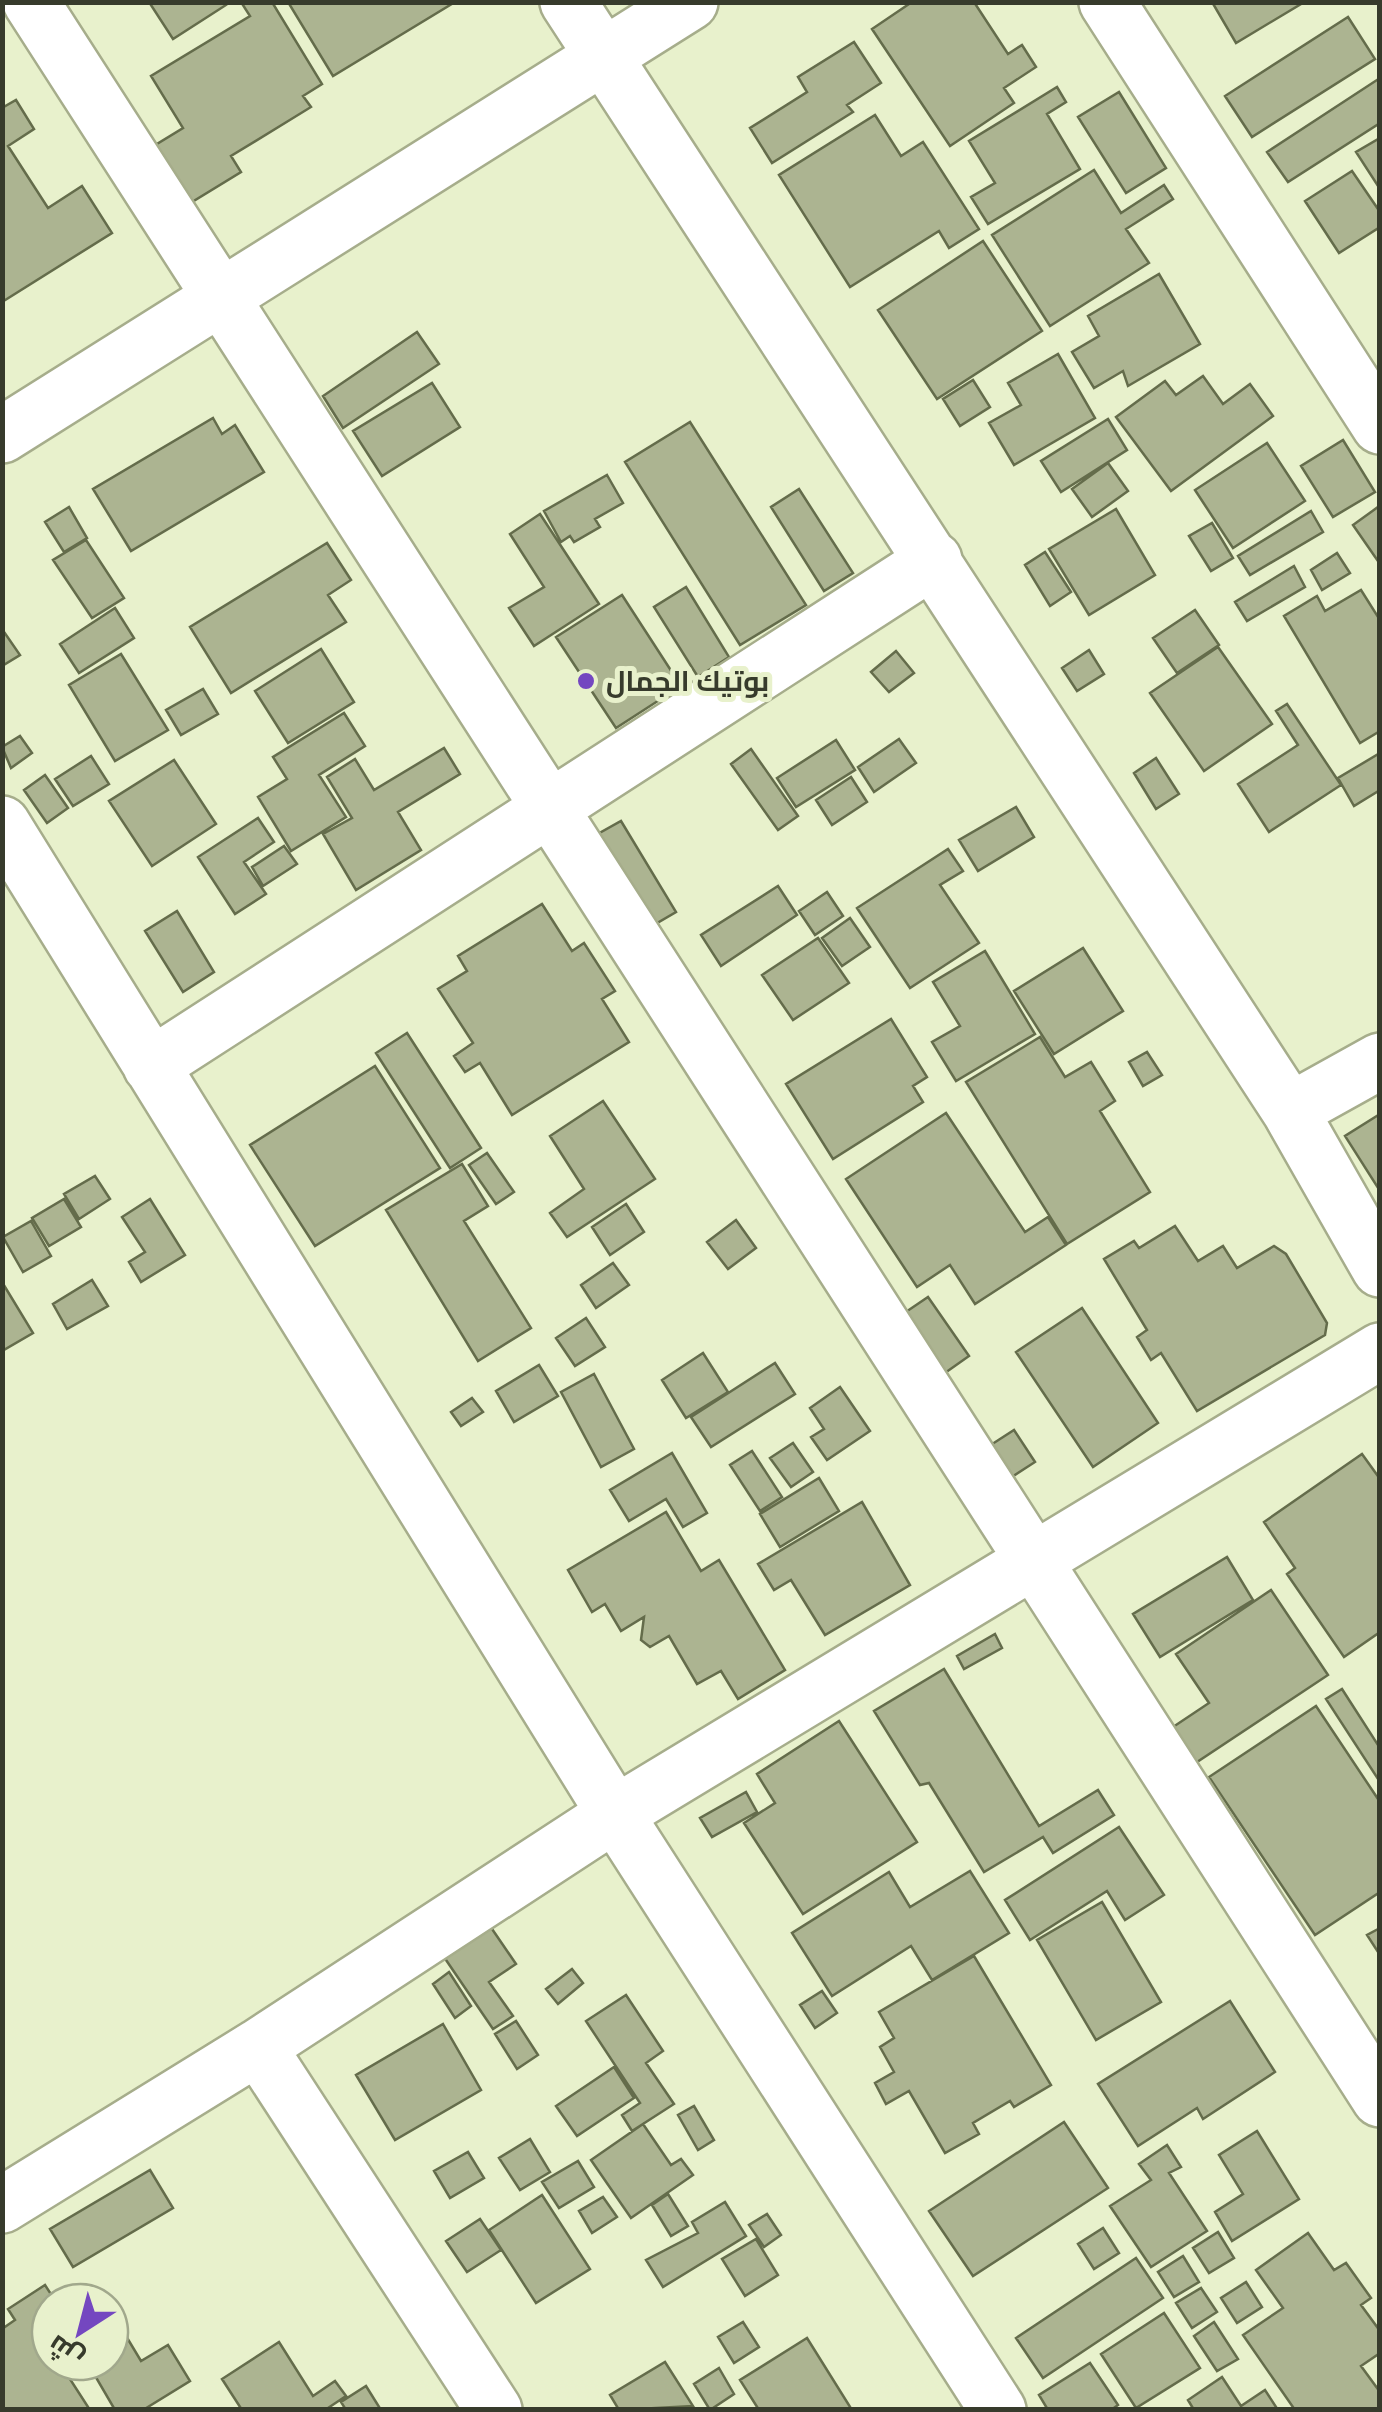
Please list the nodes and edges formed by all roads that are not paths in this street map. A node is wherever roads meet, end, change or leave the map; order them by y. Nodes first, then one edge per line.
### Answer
1 (31, 2) edge
2 (568, 2) edge
3 (690, 2) edge
4 (1107, 2) edge
5 (603, 57) junction
6 (221, 298) junction
7 (1380, 426) edge
8 (2, 435) edge
9 (934, 560) junction
10 (549, 808) junction
11 (2, 824) edge
12 (1380, 1061) edge
13 (151, 1066) junction
14 (1290, 1110) junction
15 (1380, 1269) edge
16 (1380, 1350) edge
17 (1034, 1561) junction
18 (614, 1814) junction
19 (258, 2047) junction
20 (1380, 2098) edge
21 (2, 2206) edge
22 (494, 2410) edge
23 (998, 2410) edge

1 - 6 street
2 - 5 street
3 - 5 street
4 - 7 street
5 - 6 street
5 - 9 street
6 - 8 street
6 - 10 street
9 - 10 street
9 - 14 street
10 - 13 street
10 - 17 street
11 - 13 street
12 - 14 street
13 - 18 street
14 - 15 street
16 - 17 street
17 - 18 street
17 - 20 street
18 - 19 street
18 - 23 street
19 - 21 street
19 - 22 street

